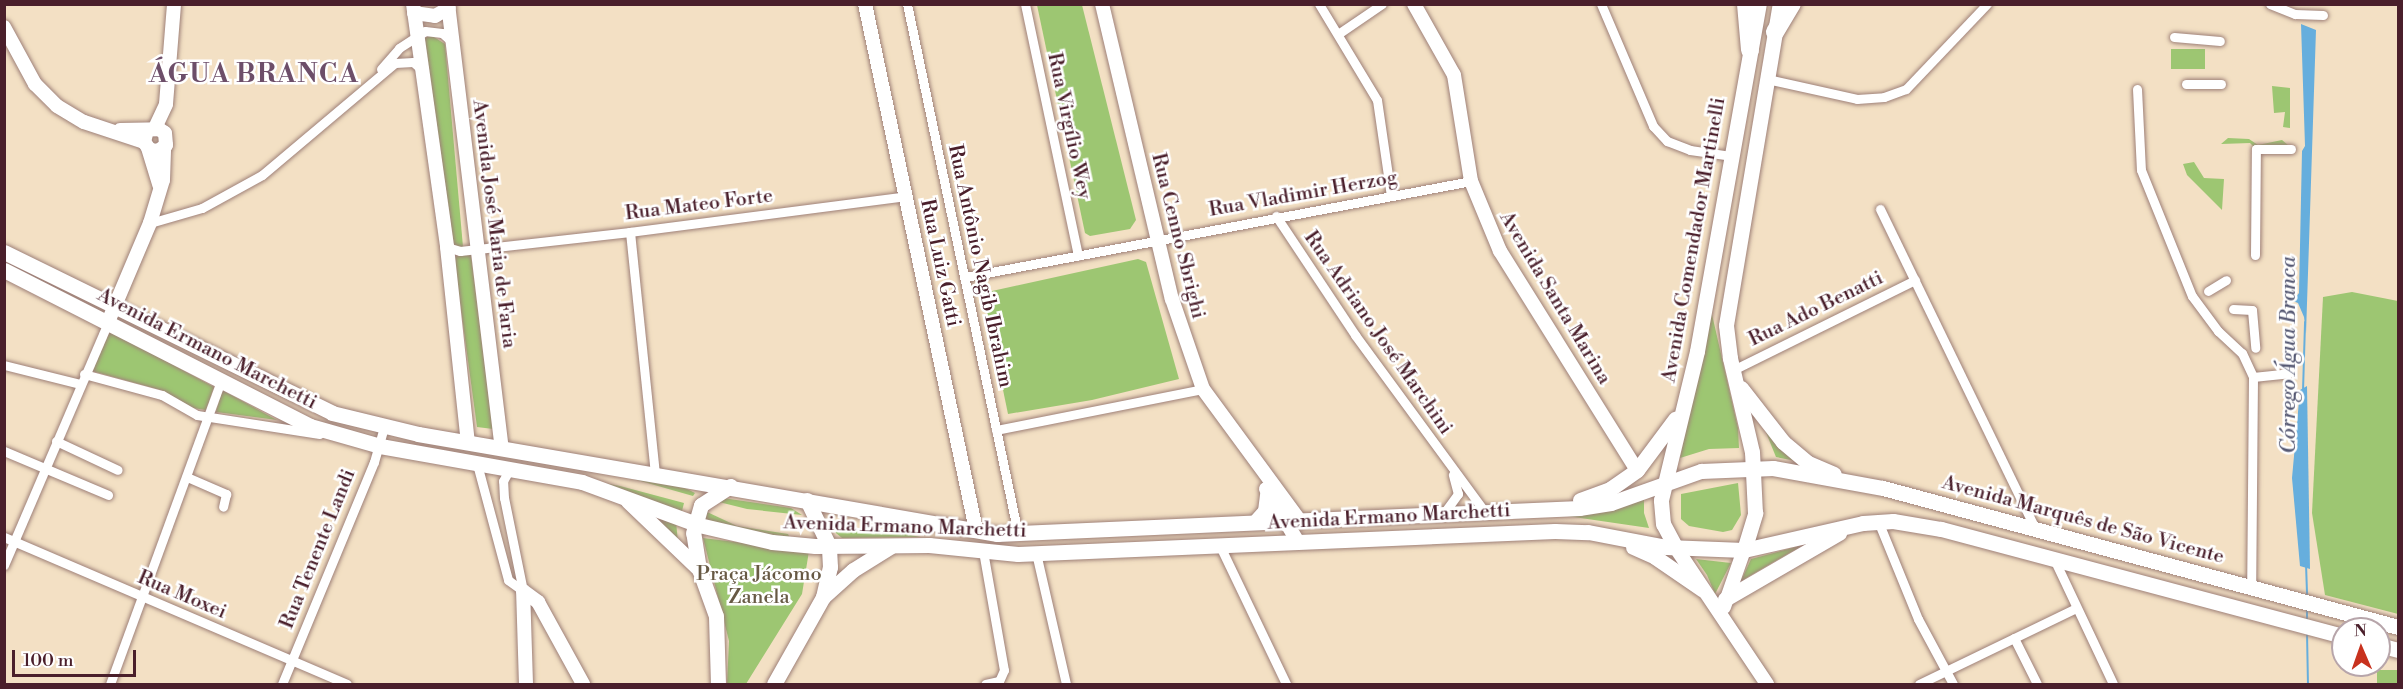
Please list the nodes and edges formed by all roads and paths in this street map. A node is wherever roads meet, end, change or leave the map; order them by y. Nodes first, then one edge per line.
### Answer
1 (174, 4) edge
2 (865, 4) edge
3 (908, 4) edge
4 (1025, 4) edge
5 (1102, 4) edge
6 (1320, 4) edge
7 (1382, 4) edge
8 (1414, 4) edge
9 (1601, 4) edge
10 (1746, 4) edge
11 (1759, 4) edge
12 (1780, 4) edge
13 (1792, 4) edge
14 (1987, 4) edge
15 (2270, 4) edge
16 (448, 6) edge
17 (413, 9) edge
18 (2323, 15) dead end
19 (4, 27) edge
20 (1775, 32) junction
21 (1338, 33) junction
22 (417, 34) junction
23 (2175, 38) dead end
24 (2220, 41) dead end
25 (452, 42) junction
26 (1750, 50) junction
27 (378, 74) junction
28 (424, 74) junction
29 (1767, 79) junction
30 (2186, 84) dead end
31 (2221, 84) dead end
32 (2137, 89) dead end
33 (149, 137) junction
34 (164, 148) junction
35 (2291, 149) dead end
36 (1731, 156) junction
37 (1471, 181) junction
38 (160, 194) junction
39 (906, 196) junction
40 (1391, 196) junction
41 (1880, 209) dead end
42 (1276, 216) junction
43 (150, 223) junction
44 (630, 232) junction
45 (475, 234) junction
46 (1158, 239) junction
47 (496, 246) junction
48 (447, 248) junction
49 (478, 249) junction
50 (4, 252) edge
51 (1078, 255) junction
52 (2255, 255) dead end
53 (4, 270) edge
54 (965, 277) junction
55 (1915, 280) junction
56 (2226, 280) dead end
57 (2208, 291) dead end
58 (115, 305) junction
59 (2233, 309) dead end
60 (108, 322) junction
61 (2255, 348) dead end
62 (4, 365) edge
63 (2289, 373) dead end
64 (1735, 377) junction
65 (2253, 377) junction
66 (82, 379) junction
67 (220, 383) junction
68 (1203, 388) junction
69 (1688, 392) junction
70 (210, 418) junction
71 (384, 426) junction
72 (996, 430) junction
73 (338, 435) junction
74 (56, 441) junction
75 (468, 443) junction
76 (380, 446) junction
77 (502, 448) junction
78 (4, 451) edge
79 (1254, 463) junction
80 (477, 464) junction
81 (46, 468) junction
82 (1753, 468) junction
83 (118, 470) dead end
84 (509, 470) junction
85 (1637, 470) junction
86 (1451, 471) junction
87 (655, 474) junction
88 (187, 477) junction
89 (1664, 482) junction
90 (1846, 482) junction
91 (730, 486) junction
92 (619, 493) junction
93 (1267, 494) junction
94 (108, 495) dead end
95 (807, 500) junction
96 (223, 507) dead end
97 (1540, 508) junction
98 (1485, 512) junction
99 (1444, 513) junction
100 (1300, 520) junction
101 (1284, 521) junction
102 (1878, 521) junction
103 (1255, 522) junction
104 (694, 523) junction
105 (1845, 528) junction
106 (976, 530) junction
107 (2036, 530) junction
108 (1017, 534) junction
109 (1609, 535) junction
110 (4, 537) edge
111 (15, 541) junction
112 (1298, 542) junction
113 (893, 545) junction
114 (829, 546) junction
115 (1220, 546) junction
116 (1676, 548) junction
117 (1744, 550) junction
118 (983, 551) junction
119 (1036, 554) junction
120 (2054, 559) junction
121 (4, 565) edge
122 (699, 569) junction
123 (2251, 588) junction
124 (1702, 590) junction
125 (523, 591) junction
126 (823, 597) junction
127 (142, 598) junction
128 (1725, 599) junction
129 (2076, 608) junction
130 (2398, 627) edge
131 (1731, 628) junction
132 (2331, 633) edge
133 (2014, 638) junction
134 (291, 661) junction
135 (1946, 671) junction
136 (110, 684) edge
137 (282, 684) edge
138 (347, 684) edge
139 (526, 684) edge
140 (583, 684) edge
141 (718, 684) edge
142 (774, 684) edge
143 (986, 684) edge
144 (1066, 684) edge
145 (1286, 684) edge
146 (1767, 684) edge
147 (1919, 684) edge
148 (1953, 684) edge
149 (2037, 684) edge
150 (2113, 684) edge

1 - 33 street
2 - 39 street, Rua Luiz Gatti
3 - 54 street, Rua Antônio Nagib Ibrahim
4 - 51 street, Rua Virgílio Wey
5 - 46 street, Rua Cenno Sbrighi
6 - 21 street
7 - 21 street
8 - 37 street, Avenida Santa Marina
9 - 36 street
10 - 26 highway
11 - 26 main road, Avenida Comendador Martinelli
12 - 20 main road
13 - 20 highway
14 - 29 street
15 - 18 street
16 - 17 street
16 - 25 street, Avenida José Maria de Faria
17 - 22 street
19 - 33 street
20 - 29 main road
21 - 40 street
22 - 25 street
22 - 27 street
22 - 28 street
23 - 24 street
25 - 45 street, Avenida José Maria de Faria
26 - 36 main road, Avenida Comendador Martinelli
27 - 28 street
27 - 43 street
28 - 48 street
29 - 64 main road
30 - 31 street
32 - 65 street
33 - 34 street
33 - 34 street
33 - 38 street
34 - 38 street
35 - 52 street
36 - 69 main road, Avenida Comendador Martinelli
37 - 40 street, Rua Vladimir Herzog
37 - 85 street, Avenida Santa Marina
38 - 43 street
39 - 44 street, Rua Mateo Forte
39 - 106 street, Rua Luiz Gatti
40 - 42 street, Rua Vladimir Herzog
41 - 55 street
42 - 46 street, Rua Vladimir Herzog
42 - 86 street, Rua Adriano José Marchini
43 - 58 street
44 - 47 street, Rua Mateo Forte
44 - 87 street
45 - 47 street
45 - 49 street, Avenida José Maria de Faria
46 - 51 street, Rua Vladimir Herzog
46 - 68 street, Rua Cenno Sbrighi
47 - 49 street, Rua Mateo Forte
48 - 49 street, Rua Mateo Forte
48 - 75 street
49 - 77 street, Avenida José Maria de Faria
50 - 58 main road, Avenida Ermano Marchetti
51 - 54 street, Rua Vladimir Herzog
53 - 60 main road, Avenida Ermano Marchetti
54 - 72 street, Rua Antônio Nagib Ibrahim
55 - 64 street, Rua Ado Benatti
55 - 107 street
56 - 57 street
58 - 60 street
58 - 71 main road, Avenida Ermano Marchetti
59 - 61 street
60 - 66 street
60 - 67 main road, Avenida Ermano Marchetti
62 - 66 street
63 - 65 street
64 - 82 main road
64 - 90 main road
65 - 123 street
66 - 70 street
66 - 74 street
67 - 70 street
67 - 73 main road, Avenida Ermano Marchetti
68 - 72 street
68 - 79 street, Rua Cenno Sbrighi
69 - 85 main road
69 - 89 main road, Avenida Comendador Martinelli
70 - 73 street
70 - 88 street
71 - 75 main road, Avenida Ermano Marchetti
71 - 76 street, Rua Tenente Landi
72 - 108 street, Rua Antônio Nagib Ibrahim
73 - 76 main road, Avenida Ermano Marchetti
74 - 81 street
74 - 83 street
75 - 77 main road, Avenida Ermano Marchetti
76 - 80 main road, Avenida Ermano Marchetti
76 - 134 street, Rua Tenente Landi
77 - 87 main road, Avenida Ermano Marchetti
78 - 81 street
79 - 93 street, Rua Cenno Sbrighi
79 - 100 street, Rua Cenno Sbrighi
80 - 84 main road, Avenida Ermano Marchetti
80 - 125 street
81 - 94 street
81 - 111 street
82 - 89 main road, Avenida Ermano Marchetti
82 - 90 main road, Avenida Marquês de São Vicente
82 - 117 main road
84 - 92 main road, Avenida Ermano Marchetti
84 - 125 street
85 - 97 main road
86 - 98 street, Rua Adriano José Marchini
86 - 99 street, Rua Adriano José Marchini
87 - 91 main road, Avenida Ermano Marchetti
88 - 96 street
88 - 127 street
89 - 97 main road, Avenida Ermano Marchetti
89 - 116 main road, Avenida Comendador Martinelli
90 - 107 main road, Avenida Marquês de São Vicente
91 - 95 main road, Avenida Ermano Marchetti
91 - 104 main road
92 - 104 main road, Avenida Ermano Marchetti
92 - 122 main road
93 - 101 street, Rua Cenno Sbrighi
93 - 103 main road
95 - 106 main road, Avenida Ermano Marchetti
95 - 114 main road
97 - 98 main road, Avenida Ermano Marchetti
98 - 99 main road, Avenida Ermano Marchetti
99 - 100 main road, Avenida Ermano Marchetti
100 - 101 main road, Avenida Ermano Marchetti
101 - 103 main road, Avenida Ermano Marchetti
101 - 112 street, Rua Cenno Sbrighi
102 - 105 main road
102 - 120 main road
102 - 135 street
103 - 108 main road, Avenida Ermano Marchetti
104 - 114 main road, Avenida Ermano Marchetti
104 - 122 main road
105 - 117 main road
105 - 128 main road
106 - 108 main road, Avenida Ermano Marchetti
107 - 123 main road, Avenida Marquês de São Vicente
109 - 112 main road, Avenida Ermano Marchetti
109 - 116 main road, Avenida Ermano Marchetti
109 - 124 main road
110 - 111 street, Rua Moxei
111 - 121 street
111 - 127 street, Rua Moxei
112 - 115 main road, Avenida Ermano Marchetti
113 - 114 main road, Avenida Ermano Marchetti
113 - 118 main road, Avenida Ermano Marchetti
113 - 126 main road
114 - 126 main road
115 - 119 main road, Avenida Ermano Marchetti
115 - 145 street
116 - 117 main road, Avenida Ermano Marchetti
116 - 124 street
117 - 128 street
118 - 119 main road, Avenida Ermano Marchetti
118 - 143 street
119 - 144 street
120 - 129 street
120 - 132 main road
122 - 141 main road
123 - 130 main road, Avenida Marquês de São Vicente
124 - 131 street
125 - 139 street
125 - 140 street
126 - 142 main road
127 - 134 street, Rua Moxei
127 - 136 street
128 - 131 street
129 - 133 street
129 - 150 street
131 - 146 street
133 - 135 street
133 - 149 street
134 - 137 street, Rua Tenente Landi
134 - 138 street, Rua Moxei
135 - 147 street
135 - 148 street

